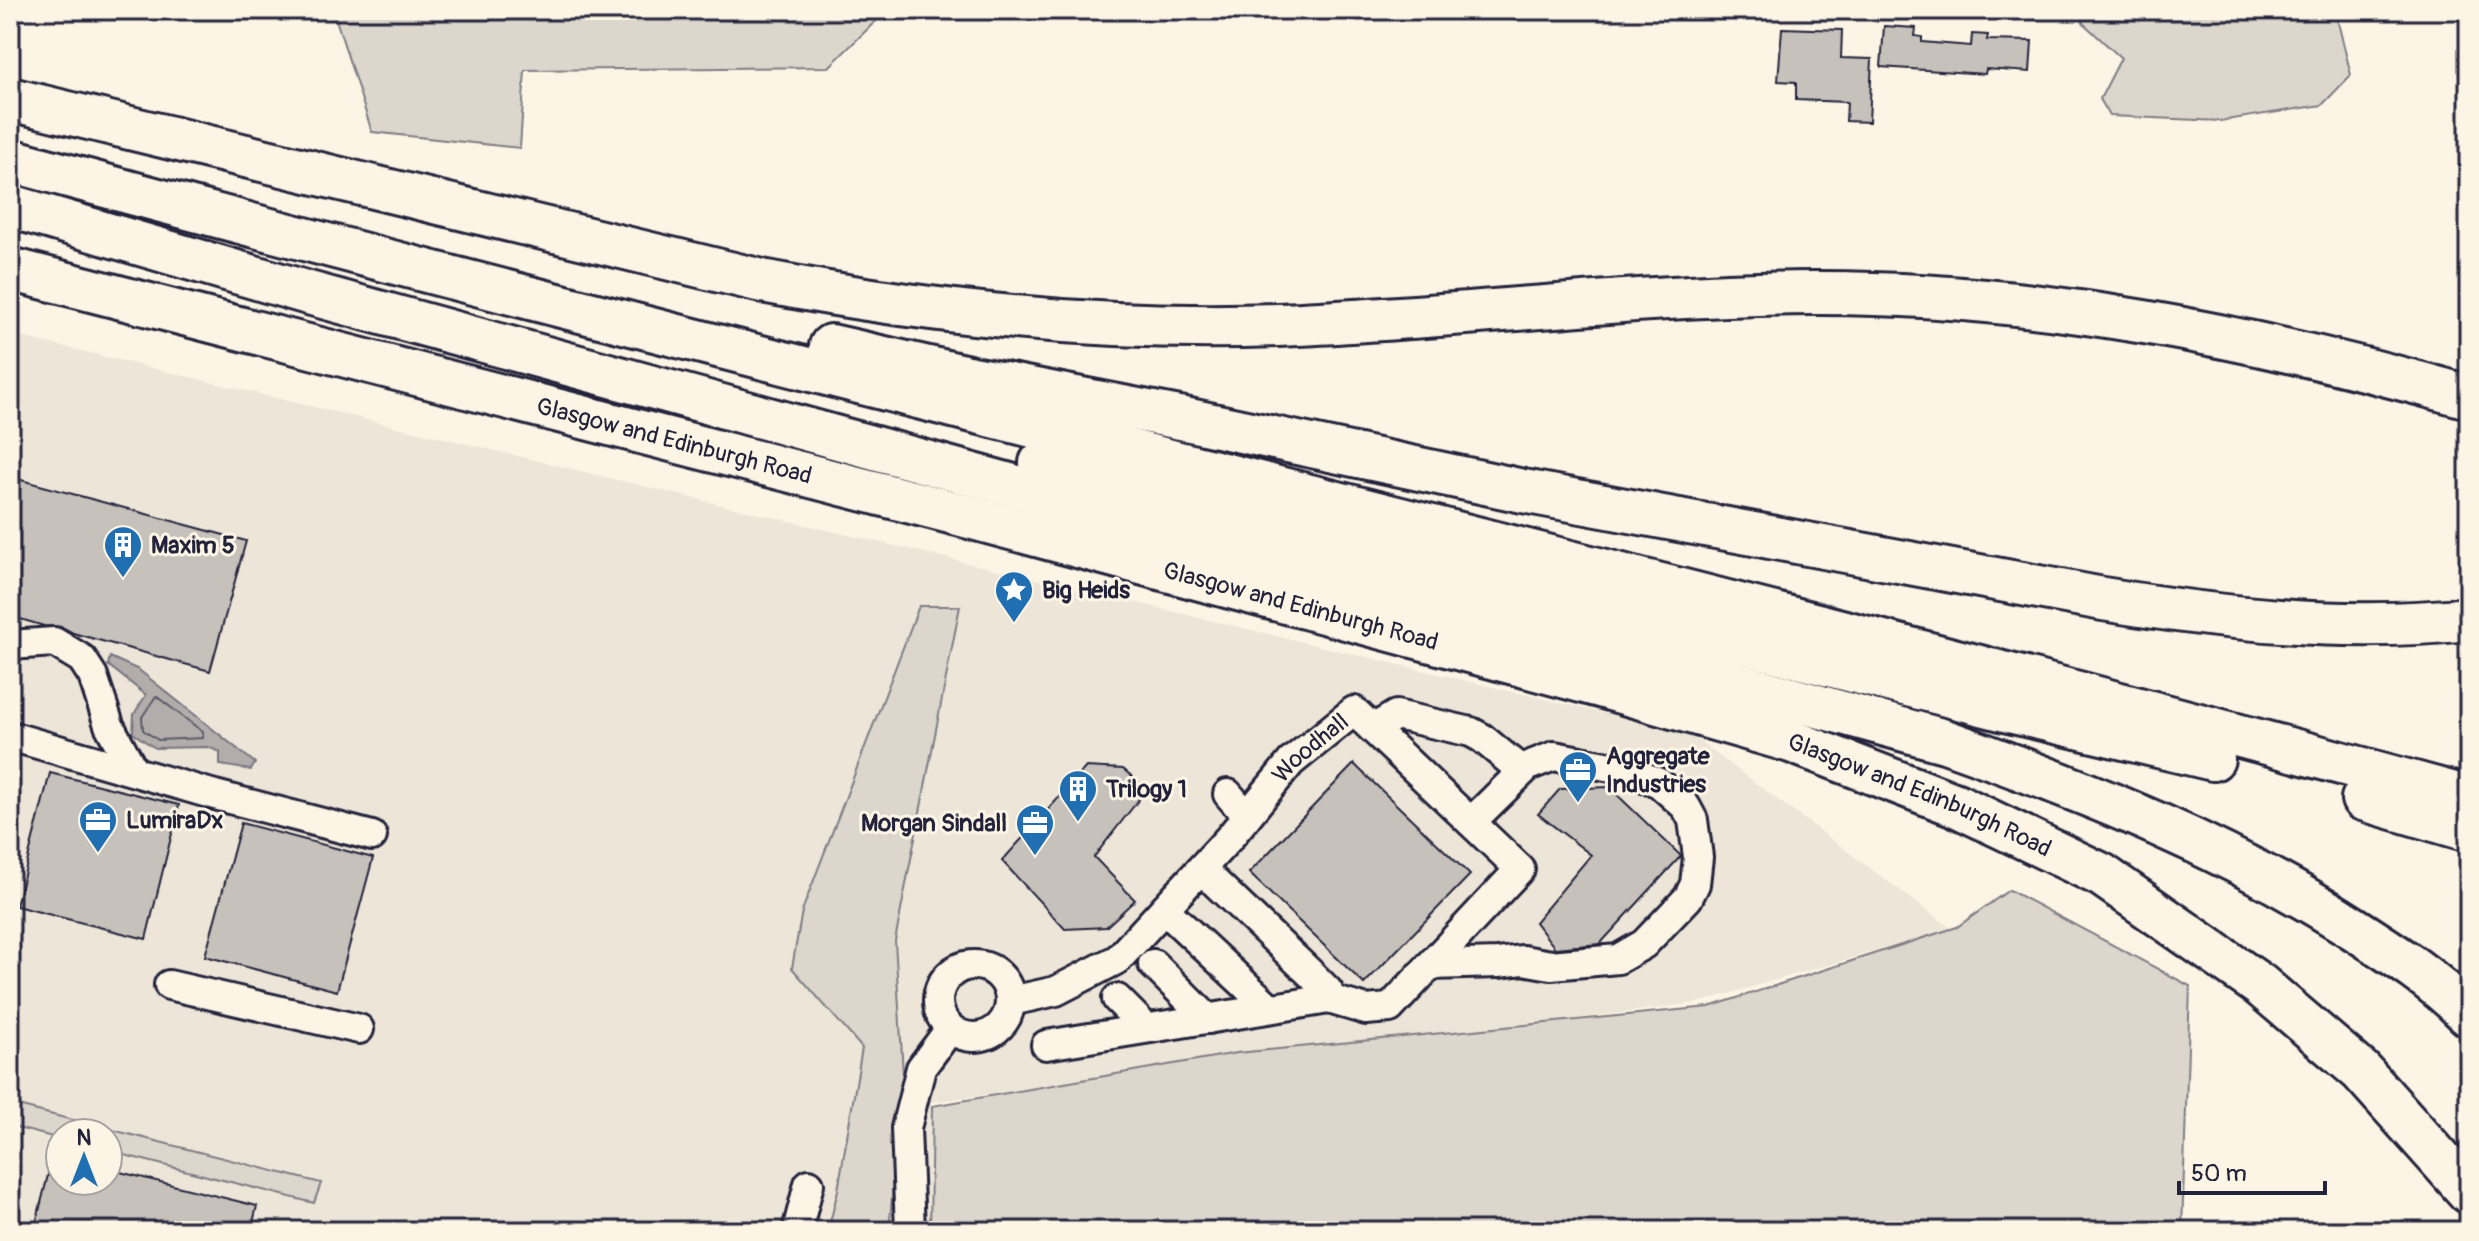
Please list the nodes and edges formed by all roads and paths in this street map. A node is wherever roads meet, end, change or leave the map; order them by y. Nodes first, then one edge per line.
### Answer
1 (10, 99) edge
2 (10, 143) edge
3 (10, 160) edge
4 (14, 208) edge
5 (10, 269) edge
6 (2469, 397) edge
7 (1317, 532) junction
8 (2469, 619) edge
9 (10, 645) edge
10 (1346, 719) junction
11 (1896, 728) junction
12 (10, 736) edge
13 (133, 770) junction
14 (1522, 771) junction
15 (1228, 794) dead end
16 (2469, 798) edge
17 (1247, 816) junction
18 (1471, 822) junction
19 (2469, 830) edge
20 (372, 836) dead end
21 (1201, 869) junction
22 (1164, 898) junction
23 (1153, 964) dead end
24 (1431, 965) junction
25 (169, 985) dead end
26 (1117, 999) dead end
27 (1329, 999) junction
28 (1011, 1001) junction
29 (1270, 1008) junction
30 (2469, 1015) edge
31 (1208, 1019) junction
32 (1146, 1028) junction
33 (359, 1029) dead end
34 (950, 1029) junction
35 (1046, 1045) dead end
36 (809, 1184) dead end
37 (2469, 1192) edge
38 (797, 1231) edge
39 (910, 1231) edge

1 - 6 highway
2 - 8 highway
3 - 16 highway
4 - 7 highway
4 - 11 highway
5 - 37 highway, Glasgow and Edinburgh Road
7 - 11 highway
7 - 19 highway
9 - 13 street
10 - 14 street
10 - 17 street, Woodhall
10 - 18 street, Woodhall
11 - 30 highway
12 - 13 street
13 - 20 street
14 - 18 street
14 - 24 street
15 - 17 street
17 - 21 street, Woodhall
18 - 24 street, Woodhall
21 - 22 street, Woodhall
21 - 27 street
22 - 28 street, Woodhall
22 - 29 street
23 - 31 street
24 - 27 street, Woodhall
25 - 33 street
26 - 32 street
27 - 29 street
28 - 34 street
28 - 34 street
29 - 31 street
31 - 32 street
32 - 35 street
34 - 39 street
36 - 38 street

